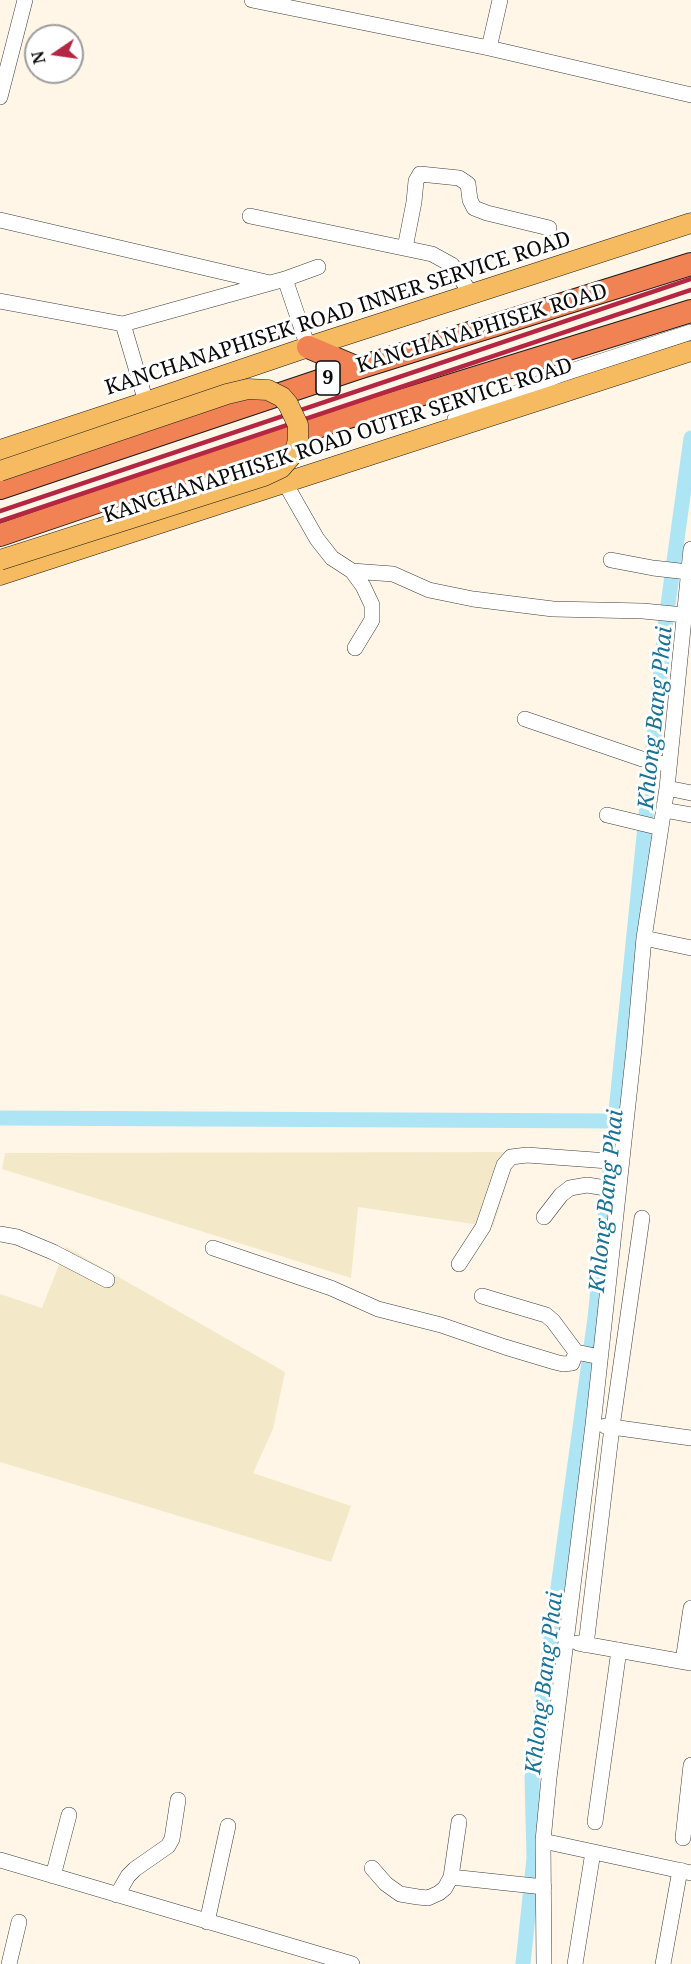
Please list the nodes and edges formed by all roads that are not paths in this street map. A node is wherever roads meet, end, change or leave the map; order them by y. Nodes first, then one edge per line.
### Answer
1 (25, 0) edge
2 (252, 0) edge
3 (500, 0) edge
4 (489, 48) junction
5 (691, 95) edge
6 (0, 97) edge
7 (250, 216) dead end
8 (0, 220) edge
9 (691, 223) edge
10 (549, 228) dead end
11 (405, 248) junction
12 (691, 264) edge
13 (318, 267) dead end
14 (277, 281) junction
15 (471, 294) junction
16 (0, 301) edge
17 (691, 310) edge
18 (123, 324) junction
19 (691, 332) edge
20 (308, 347) junction
21 (691, 351) edge
22 (358, 368) junction
23 (146, 402) junction
24 (0, 450) edge
25 (355, 461) junction
26 (0, 471) edge
27 (285, 483) junction
28 (0, 488) edge
29 (0, 535) edge
30 (691, 549) edge
31 (0, 560) edge
32 (611, 560) dead end
33 (352, 571) junction
34 (685, 571) junction
35 (0, 575) edge
36 (680, 615) junction
37 (355, 648) dead end
38 (685, 676) edge
39 (525, 719) dead end
40 (666, 765) junction
41 (667, 788) junction
42 (691, 794) edge
43 (664, 810) junction
44 (607, 815) dead end
45 (691, 815) edge
46 (658, 827) junction
47 (644, 938) junction
48 (691, 948) edge
49 (617, 1161) junction
50 (614, 1189) junction
51 (544, 1217) dead end
52 (642, 1218) dead end
53 (0, 1234) edge
54 (213, 1248) dead end
55 (459, 1264) dead end
56 (107, 1280) dead end
57 (482, 1296) dead end
58 (587, 1354) junction
59 (593, 1425) junction
60 (612, 1427) junction
61 (691, 1438) edge
62 (691, 1608) edge
63 (566, 1642) junction
64 (586, 1645) junction
65 (619, 1650) junction
66 (687, 1662) edge
67 (691, 1765) edge
68 (178, 1800) dead end
69 (69, 1815) dead end
70 (459, 1822) dead end
71 (595, 1822) dead end
72 (228, 1826) dead end
73 (683, 1838) dead end
74 (543, 1841) junction
75 (593, 1852) junction
76 (0, 1860) edge
77 (372, 1868) dead end
78 (686, 1872) edge
79 (52, 1876) junction
80 (451, 1877) junction
81 (539, 1887) junction
82 (117, 1895) junction
83 (19, 1922) dead end
84 (207, 1922) junction
85 (9, 1964) edge
86 (352, 1964) edge
87 (544, 1964) edge
88 (576, 1964) edge
89 (663, 1964) edge

1 - 6 street
2 - 4 street
3 - 4 street
4 - 5 street
7 - 11 street
8 - 14 street
9 - 15 main road, KANCHANAPHISEK ROAD INNER SERVICE ROAD
10 - 11 street
11 - 15 street
12 - 22 highway, KANCHANAPHISEK ROAD / 9
13 - 14 street
14 - 18 street
14 - 20 street
15 - 20 main road, KANCHANAPHISEK ROAD INNER SERVICE ROAD
16 - 18 street
17 - 29 highway, KANCHANAPHISEK ROAD / 9
18 - 23 street
19 - 25 street
20 - 22 highway
20 - 23 main road, KANCHANAPHISEK ROAD INNER SERVICE ROAD
21 - 25 main road, KANCHANAPHISEK ROAD OUTER SERVICE ROAD
22 - 28 highway, KANCHANAPHISEK ROAD / 9
23 - 24 main road, KANCHANAPHISEK ROAD INNER SERVICE ROAD
25 - 27 main road, KANCHANAPHISEK ROAD OUTER SERVICE ROAD
26 - 31 main road, bridge
27 - 33 street
27 - 35 main road, KANCHANAPHISEK ROAD OUTER SERVICE ROAD
30 - 34 street
32 - 34 street
33 - 36 street
33 - 37 street
34 - 36 street
36 - 38 street
38 - 40 street
39 - 40 street
40 - 41 street
41 - 42 street
41 - 43 street
43 - 45 street
43 - 46 street
44 - 46 street
46 - 47 street
47 - 48 street
47 - 49 street
49 - 50 street
49 - 55 street
50 - 51 street
50 - 58 street
52 - 60 street
53 - 56 street
54 - 58 street
57 - 58 street
58 - 59 street
59 - 60 street
59 - 63 street
60 - 61 street
60 - 64 street
62 - 66 street
63 - 64 street
63 - 74 street
64 - 65 street
65 - 66 street
65 - 71 street
67 - 73 street
68 - 82 street
69 - 79 street
70 - 80 street
72 - 84 street
74 - 75 street
74 - 81 street
75 - 78 street
75 - 88 street
76 - 79 street
77 - 80 street
78 - 89 street
79 - 82 street
80 - 81 street
81 - 87 street
82 - 84 street
83 - 85 street
84 - 86 street

